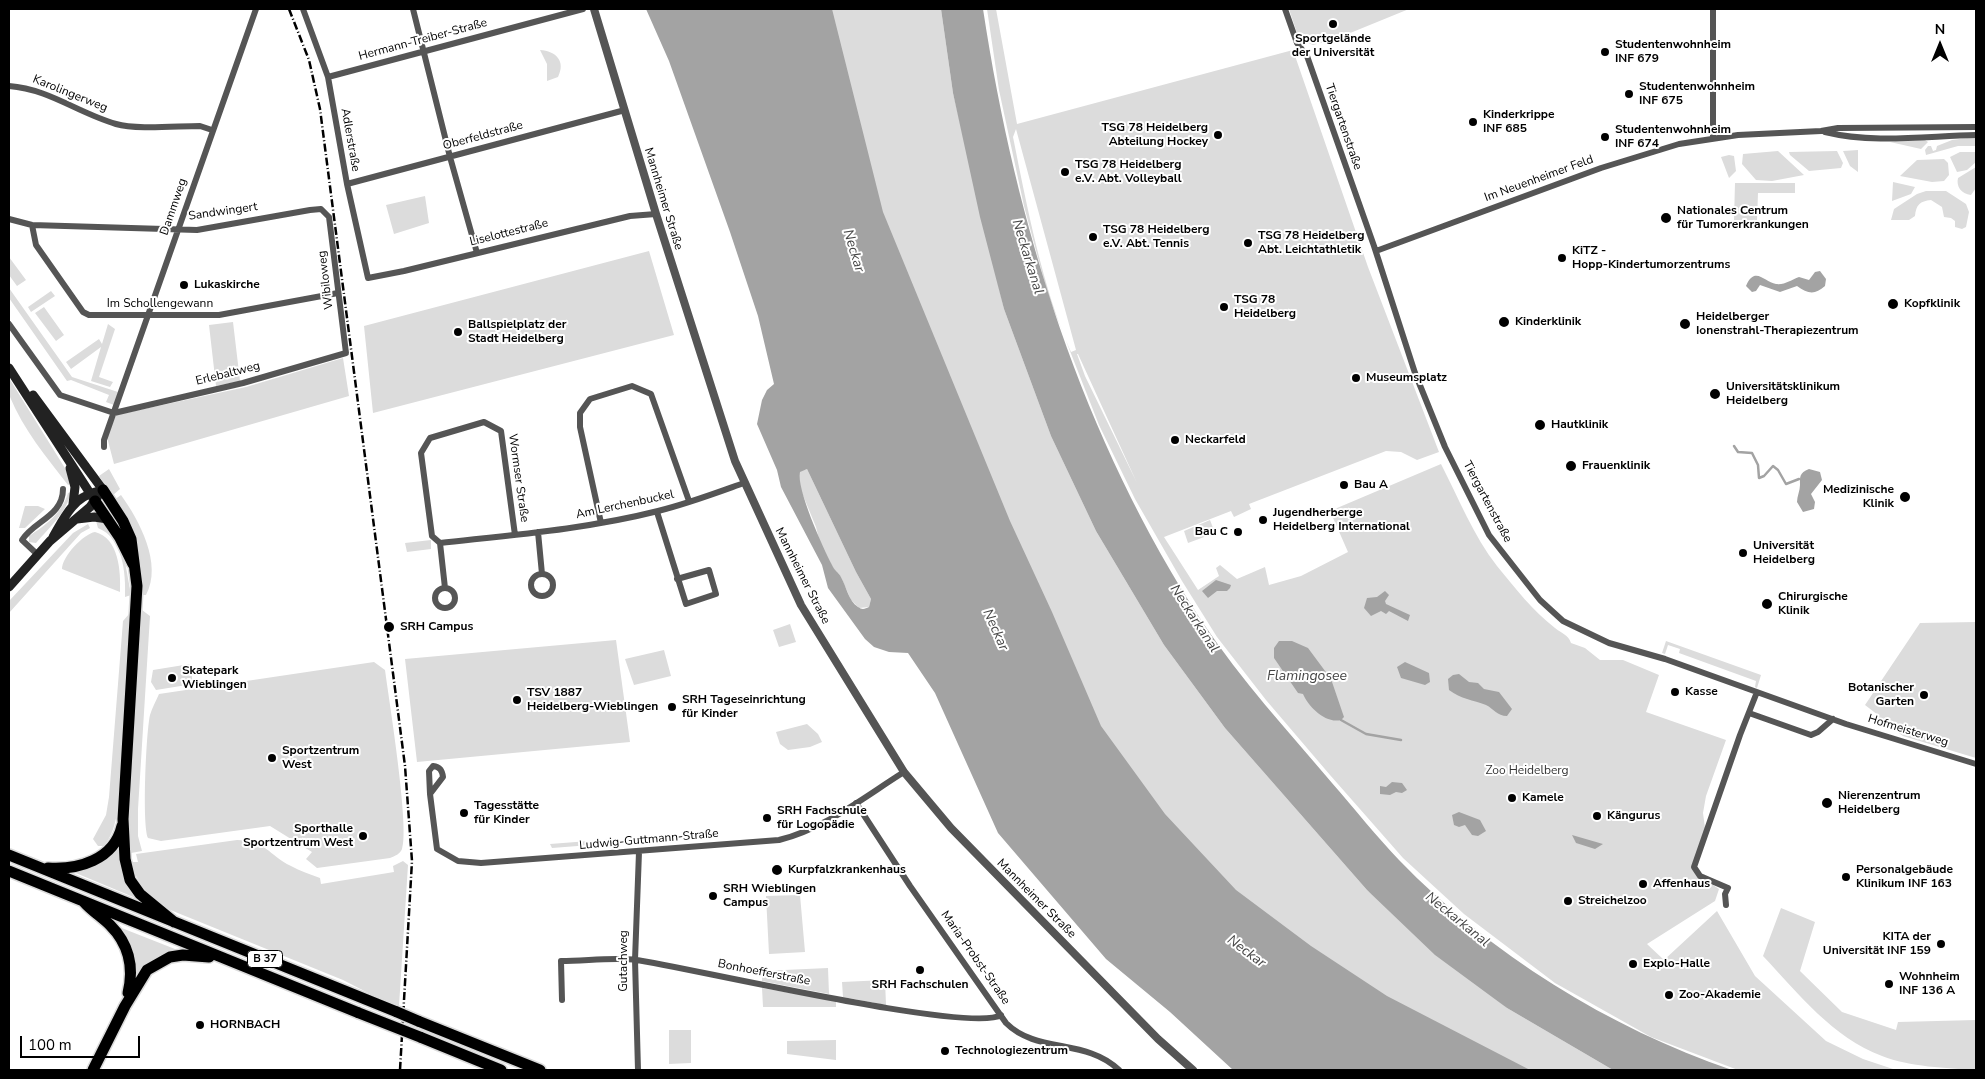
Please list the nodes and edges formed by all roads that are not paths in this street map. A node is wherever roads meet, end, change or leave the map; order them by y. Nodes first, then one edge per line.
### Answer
1 (256, 9) edge
2 (303, 9) edge
3 (413, 9) edge
4 (583, 9) edge
5 (594, 9) edge
6 (1285, 9) edge
7 (1713, 9) edge
8 (424, 51) junction
9 (328, 77) junction
10 (9, 86) edge
11 (625, 110) junction
12 (1976, 127) edge
13 (212, 130) junction
14 (1821, 131) junction
15 (1976, 135) edge
16 (1713, 138) junction
17 (450, 157) junction
18 (347, 184) junction
19 (321, 209) joint
20 (656, 214) junction
21 (9, 219) edge
22 (32, 225) junction
23 (178, 229) junction
24 (1376, 251) junction
25 (477, 253) junction
26 (368, 278) joint
27 (338, 293) junction
28 (148, 315) junction
29 (9, 324) edge
30 (346, 353) joint
31 (9, 366) edge
32 (114, 413) junction
33 (104, 447) dead end
34 (65, 456) junction
35 (744, 483) junction
36 (63, 489) dead end
37 (103, 490) junction
38 (92, 497) junction
39 (690, 501) junction
40 (73, 504) junction
41 (657, 512) junction
42 (77, 519) junction
43 (108, 519) junction
44 (601, 523) junction
45 (538, 532) junction
46 (515, 535) junction
47 (50, 541) junction
48 (440, 543) junction
49 (38, 555) junction
50 (134, 568) junction
51 (542, 574) dead end
52 (677, 579) junction
53 (9, 587) edge
54 (445, 588) dead end
55 (1758, 692) junction
56 (1749, 713) junction
57 (1832, 719) junction
58 (1976, 764) edge
59 (904, 772) junction
60 (430, 794) dead end
61 (856, 803) junction
62 (118, 846) junction
63 (638, 852) junction
64 (9, 855) edge
65 (32, 865) junction
66 (9, 871) edge
67 (83, 901) junction
68 (1726, 905) dead end
69 (174, 922) junction
70 (226, 959) junction
71 (635, 960) junction
72 (562, 1000) dead end
73 (125, 1006) junction
74 (1001, 1015) junction
75 (93, 1070) edge
76 (501, 1070) edge
77 (540, 1070) edge
78 (638, 1070) edge
79 (1119, 1070) edge
80 (1192, 1070) edge

1 - 13 street, Dammweg
2 - 9 street, Adlerstraße
3 - 8 street
4 - 8 street, Hermann-Treiber-Straße
5 - 11 street, Mannheimer Straße
6 - 24 street, Tiergartenstraße
7 - 16 street
8 - 9 street, Hermann-Treiber-Straße
8 - 17 street
9 - 18 street, Adlerstraße
10 - 13 street, Karolingerweg
11 - 17 street, Oberfeldstraße
11 - 20 street, Mannheimer Straße
12 - 14 street, Im Neuenheimer Feld
13 - 23 street, Dammweg
14 - 15 street, Im Neuenheimer Feld
14 - 16 street, Im Neuenheimer Feld
16 - 24 street, Im Neuenheimer Feld
17 - 18 street, Oberfeldstraße
17 - 25 street
18 - 26 street, Adlerstraße
19 - 23 street, Sandwingert
19 - 27 street, Wibiloweg
20 - 25 street, Liselottestraße
20 - 35 street, Mannheimer Straße
21 - 22 street, Sandwingert
22 - 23 street, Sandwingert
22 - 28 street, Im Schollengewann
23 - 28 street, Dammweg
24 - 55 street, Tiergartenstraße
25 - 26 street, Liselottestraße
27 - 28 street, Im Schollengewann
27 - 30 street, Wibiloweg
28 - 32 street, Dammweg
29 - 32 street
30 - 32 street, Erlebaltweg
31 - 34 main road
31 - 37 main road
32 - 33 street, Dammweg
34 - 38 main road
34 - 40 main road
35 - 39 street, Am Lerchenbuckel
35 - 59 street, Mannheimer Straße
36 - 49 street
37 - 38 main road
37 - 50 highway
38 - 40 main road
38 - 42 main road
38 - 43 highway
39 - 41 street, Am Lerchenbuckel
39 - 44 street
40 - 47 main road
41 - 44 street, Am Lerchenbuckel
41 - 52 street
42 - 43 main road
42 - 47 main road
43 - 50 highway
44 - 45 street, Am Lerchenbuckel
45 - 46 street, Am Lerchenbuckel
45 - 51 street
46 - 48 street, Am Lerchenbuckel
46 - 48 street, Wormser Straße
47 - 49 main road
48 - 54 street
49 - 53 main road
50 - 62 highway
52 - 52 street
55 - 56 street
55 - 57 street, Hofmeisterweg
56 - 57 street
56 - 68 street
57 - 58 street, Hofmeisterweg
59 - 61 street, Ludwig-Guttmann-Straße
59 - 80 street, Mannheimer Straße
60 - 63 street, Ludwig-Guttmann-Straße
61 - 63 street, Ludwig-Guttmann-Straße
61 - 74 street, Maria-Probst-Straße
62 - 65 highway
62 - 69 highway
63 - 71 street, Gutachweg
64 - 65 highway, B 37
65 - 69 highway, B 37
66 - 67 highway, B 37
67 - 70 highway, B 37
67 - 73 highway
69 - 77 highway, B 37, bridge
70 - 73 highway, B 37
70 - 76 highway, B 37, bridge
71 - 72 street, Bonhoefferstraße
71 - 74 street, Bonhoefferstraße
71 - 78 street, Gutachweg
73 - 75 highway
74 - 79 street, Maria-Probst-Straße

